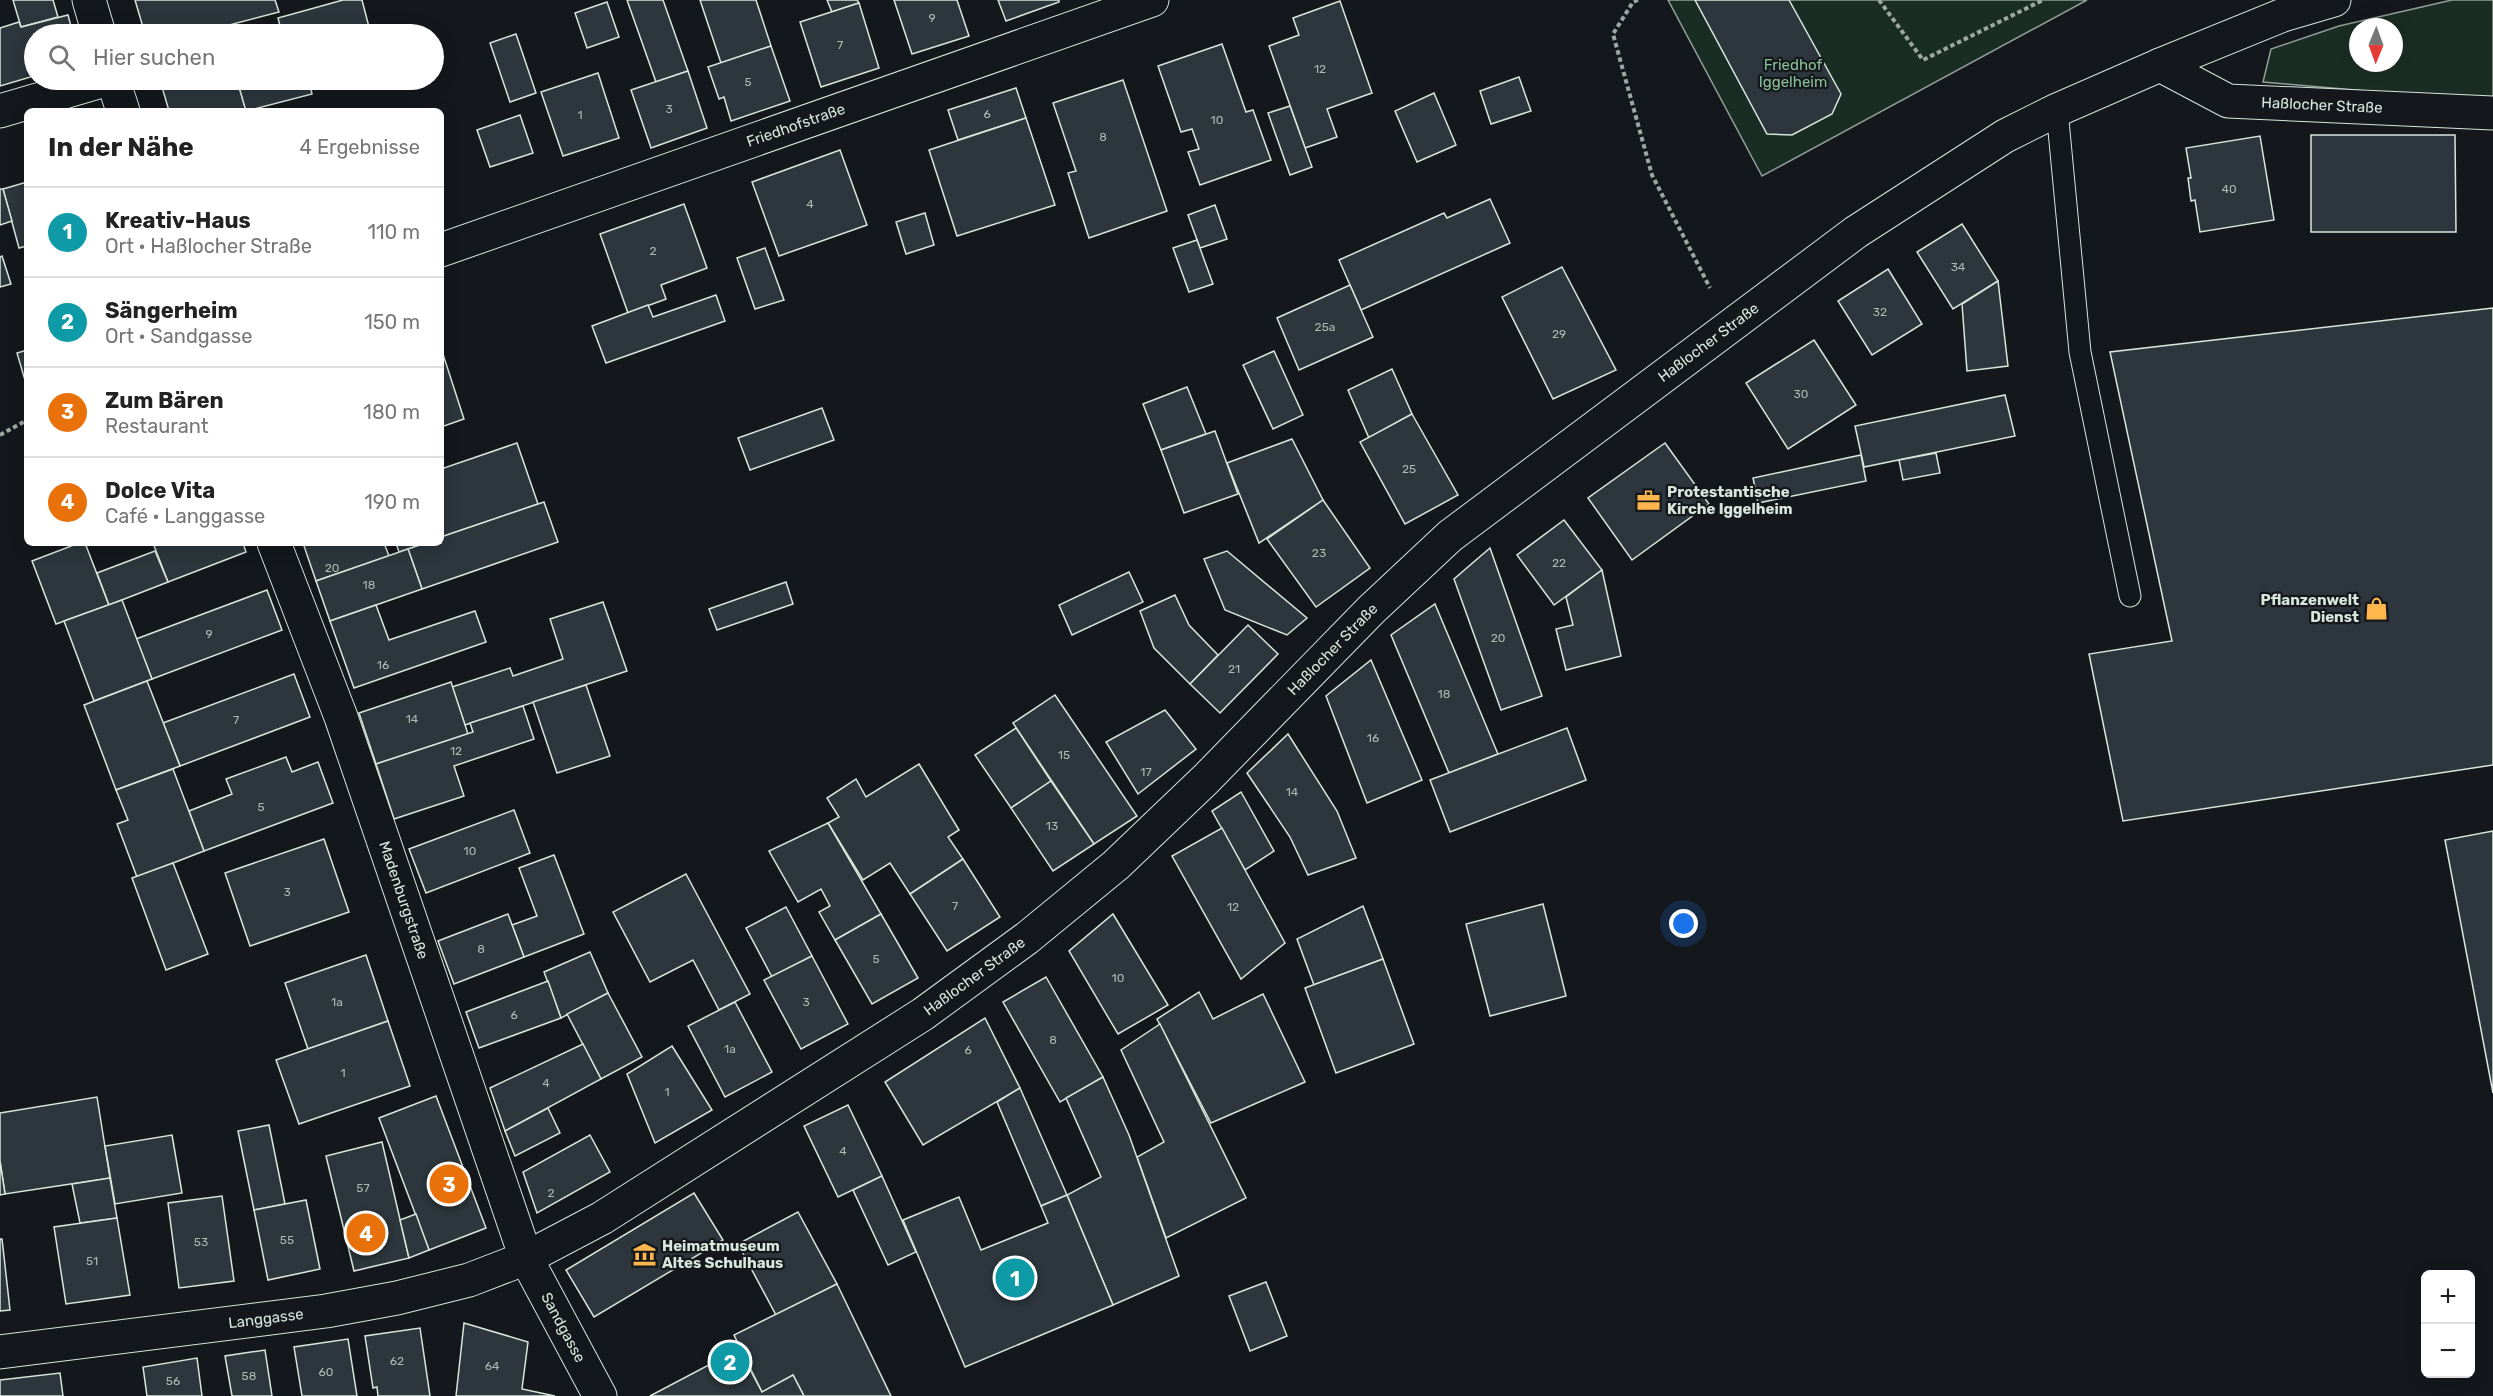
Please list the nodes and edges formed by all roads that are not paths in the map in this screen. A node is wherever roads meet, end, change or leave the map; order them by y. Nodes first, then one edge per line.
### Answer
1 (88, 0) edge
2 (1152, 0) edge
3 (2334, 0) edge
4 (96, 24) edge
5 (2160, 65) junction
6 (71, 90) edge
7 (116, 90) edge
8 (122, 108) edge
9 (2057, 110) junction
10 (0, 111) edge
11 (2493, 113) edge
12 (444, 249) edge
13 (275, 546) edge
14 (2130, 596) dead end
15 (526, 1258) junction
16 (0, 1352) edge
17 (600, 1396) edge

1 - 4 main road
2 - 12 main road, Friedhofstraße
3 - 5 main road, Haßlocher Straße
5 - 9 main road, Haßlocher Straße
5 - 11 main road, Haßlocher Straße
6 - 10 main road
7 - 8 main road
9 - 14 lane
9 - 15 main road, Haßlocher Straße
13 - 15 main road, Madenburgstraße
15 - 16 main road, Langgasse
15 - 17 main road, Sandgasse

